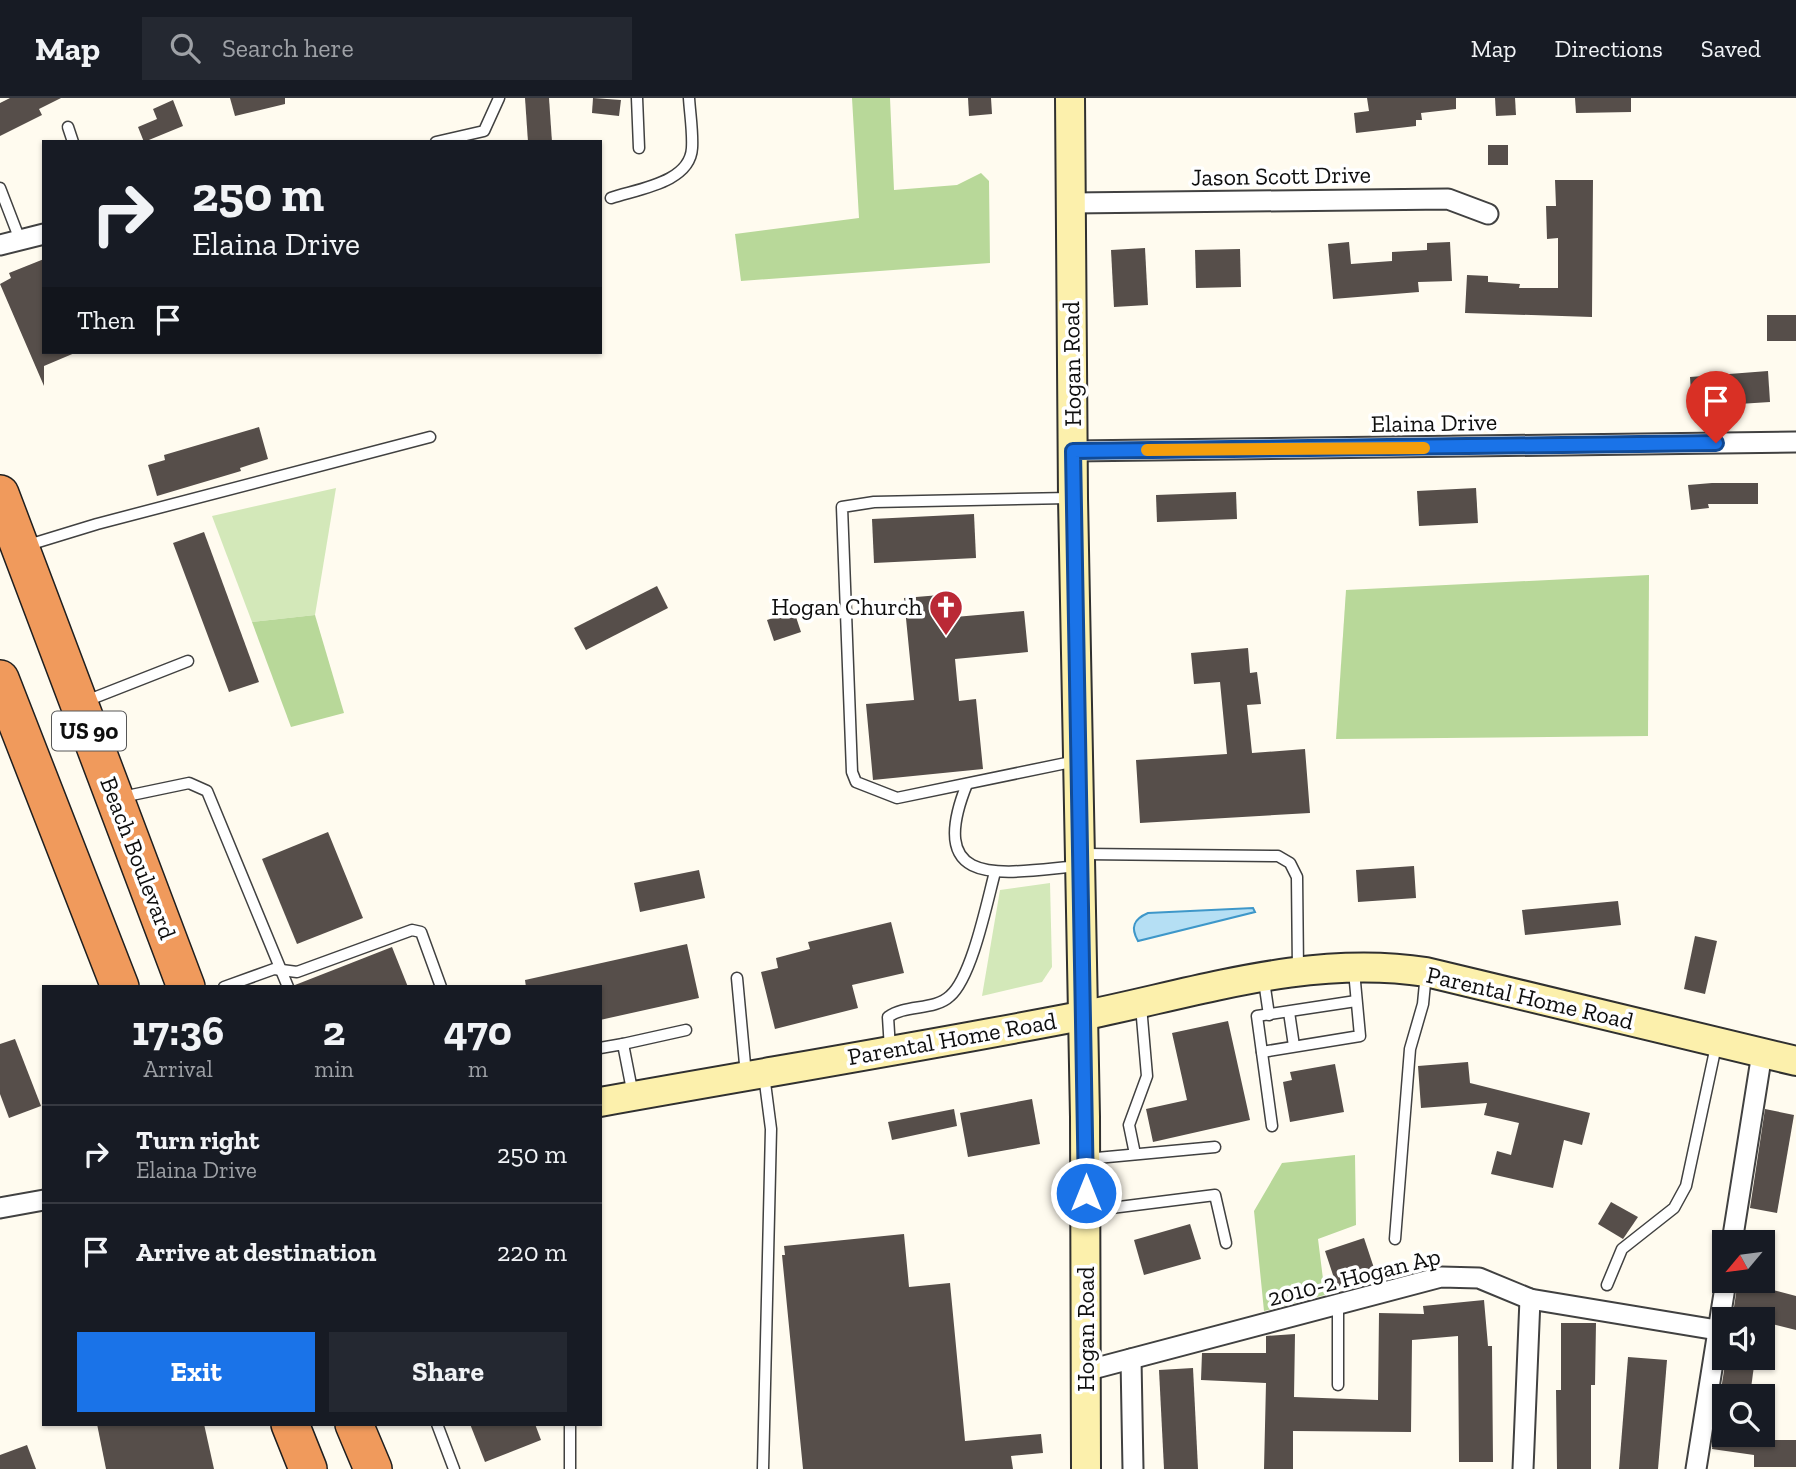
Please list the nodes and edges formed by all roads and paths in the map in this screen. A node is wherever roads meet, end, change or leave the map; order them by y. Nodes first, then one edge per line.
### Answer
1 (499, 98) edge
2 (637, 98) edge
3 (689, 98) edge
4 (1070, 98) edge
5 (68, 127) dead end
6 (72, 140) edge
7 (445, 140) edge
8 (639, 148) dead end
9 (0, 188) edge
10 (611, 198) dead end
11 (1072, 203) junction
12 (1488, 214) dead end
13 (42, 234) edge
14 (20, 240) junction
15 (0, 245) edge
16 (430, 437) dead end
17 (1796, 442) edge
18 (1073, 451) junction
19 (0, 494) edge
20 (1073, 498) junction
21 (20, 548) junction
22 (188, 661) dead end
23 (0, 679) edge
24 (79, 703) junction
25 (1078, 761) junction
26 (967, 783) junction
27 (115, 799) junction
28 (1080, 860) junction
29 (995, 872) junction
30 (1354, 967) junction
31 (281, 970) junction
32 (1298, 971) junction
33 (1426, 972) junction
34 (1263, 977) junction
35 (737, 978) dead end
36 (119, 985) edge
37 (185, 985) edge
38 (230, 985) edge
39 (287, 985) edge
40 (440, 985) edge
41 (1356, 1001) junction
42 (1141, 1002) junction
43 (1289, 1012) junction
44 (1269, 1015) junction
45 (1083, 1016) junction
46 (686, 1030) dead end
47 (1717, 1042) junction
48 (623, 1044) junction
49 (1294, 1046) junction
50 (602, 1048) edge
51 (890, 1050) junction
52 (1262, 1052) junction
53 (1762, 1053) junction
54 (1796, 1061) edge
55 (755, 1074) junction
56 (633, 1096) junction
57 (602, 1102) edge
58 (1272, 1126) dead end
59 (1215, 1146) dead end
60 (1135, 1154) junction
61 (1086, 1159) junction
62 (1086, 1193) junction
63 (42, 1200) edge
64 (0, 1208) edge
65 (1734, 1230) edge
66 (1395, 1239) dead end
67 (1226, 1243) dead end
68 (1607, 1285) dead end
69 (1530, 1299) junction
70 (1338, 1304) junction
71 (1712, 1329) edge
72 (1131, 1359) junction
73 (1712, 1363) edge
74 (1085, 1371) junction
75 (1338, 1385) dead end
76 (291, 1426) edge
77 (353, 1426) edge
78 (353, 1426) edge
79 (438, 1426) edge
80 (570, 1426) edge
81 (308, 1469) edge
82 (366, 1469) edge
83 (373, 1469) edge
84 (454, 1469) edge
85 (570, 1469) edge
86 (763, 1469) edge
87 (1086, 1469) edge
88 (1133, 1469) edge
89 (1523, 1469) edge
90 (1696, 1469) edge

1 - 7 lane
2 - 8 lane
3 - 10 lane
4 - 11 main road, Hogan Road
5 - 6 lane
9 - 14 lane
11 - 12 street, Jason Scott Drive
11 - 18 main road, Hogan Road
13 - 14 street
14 - 15 street
16 - 21 lane
17 - 18 street, Elaina Drive
18 - 20 main road, Hogan Road
19 - 21 highway, Beach Boulevard / US 90
20 - 25 main road, Hogan Road
20 - 26 lane
21 - 24 highway, Beach Boulevard / US 90
22 - 24 lane
23 - 36 highway, US 90
24 - 27 highway, Beach Boulevard / US 90
25 - 26 lane
25 - 28 main road, Hogan Road
26 - 29 lane
27 - 31 lane
27 - 37 highway, Beach Boulevard / US 90
28 - 29 lane
28 - 32 lane
28 - 45 main road, Hogan Road
29 - 51 lane
30 - 32 main road, Parental Home Road
30 - 33 main road, Parental Home Road
30 - 41 lane
31 - 38 lane
31 - 39 lane
31 - 40 lane
32 - 34 main road, Parental Home Road
33 - 47 main road, Parental Home Road
33 - 66 lane
34 - 42 main road, Parental Home Road
34 - 44 lane
35 - 55 lane
41 - 43 lane
41 - 49 lane
42 - 45 main road, Parental Home Road
42 - 60 lane
43 - 44 lane
43 - 49 lane
44 - 52 lane
45 - 51 main road, Parental Home Road
45 - 61 main road, Hogan Road
46 - 48 lane
47 - 53 main road, Parental Home Road
47 - 68 lane
48 - 50 lane
48 - 56 lane
49 - 52 lane
51 - 55 main road, Parental Home Road
52 - 58 lane
53 - 54 main road, Parental Home Road
53 - 65 street
55 - 56 main road, Parental Home Road
55 - 86 lane
56 - 57 main road, Parental Home Road
59 - 60 lane
60 - 61 lane
61 - 62 main road, Hogan Road
62 - 67 lane
62 - 74 main road, Hogan Road
63 - 64 street
69 - 70 street, 2010-2 Hogan Ap
69 - 71 street, 2010-2 Hogan Ap
69 - 89 street
70 - 72 street, 2010-2 Hogan Ap
70 - 75 lane
72 - 74 street, 2010-2 Hogan Ap
72 - 88 street
73 - 90 street
74 - 87 main road, Hogan Road
76 - 81 highway
77 - 82 highway
78 - 83 highway
79 - 84 lane
80 - 85 lane

